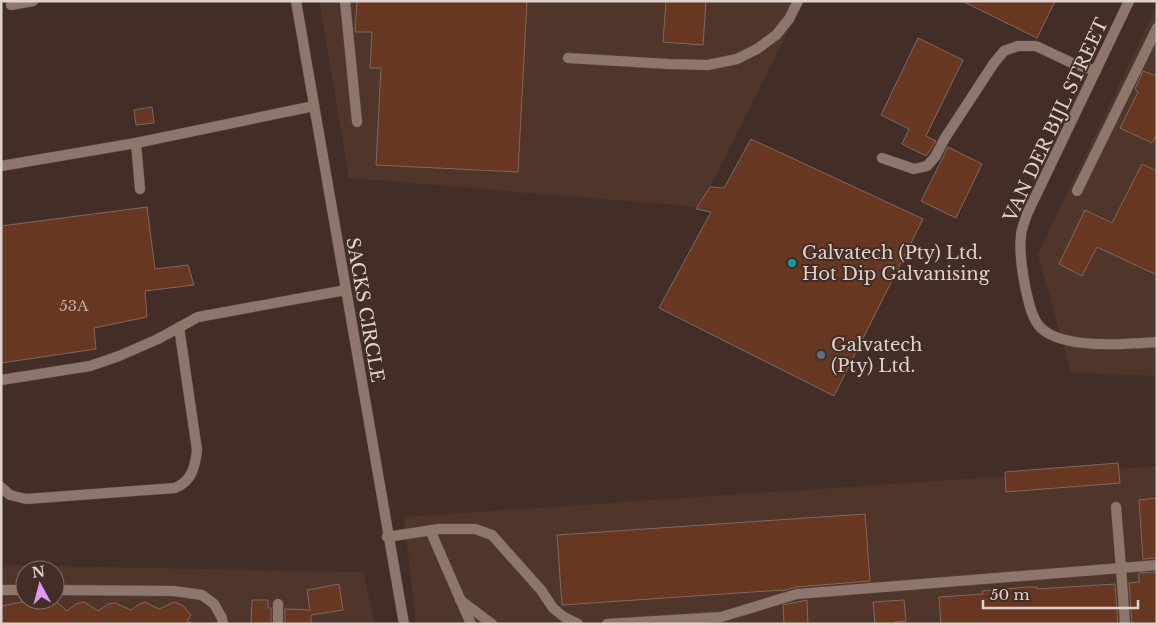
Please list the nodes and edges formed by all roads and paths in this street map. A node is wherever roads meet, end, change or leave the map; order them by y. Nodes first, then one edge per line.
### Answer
1 (33, 1) edge
2 (296, 1) edge
3 (345, 1) edge
4 (798, 1) edge
5 (1129, 1) edge
6 (11, 5) dead end
7 (1157, 28) edge
8 (568, 58) dead end
9 (1096, 71) junction
10 (314, 106) junction
11 (357, 122) dead end
12 (136, 143) junction
13 (882, 158) dead end
14 (1, 166) edge
15 (140, 189) dead end
16 (1077, 191) dead end
17 (346, 290) junction
18 (179, 327) junction
19 (1157, 342) edge
20 (1, 380) edge
21 (1, 487) edge
22 (1116, 507) dead end
23 (430, 530) junction
24 (387, 537) junction
25 (1157, 566) edge
26 (1121, 568) junction
27 (1, 590) edge
28 (15, 590) edge
29 (65, 590) edge
30 (460, 599) junction
31 (278, 604) dead end
32 (224, 624) edge
33 (278, 624) edge
34 (404, 624) edge
35 (471, 624) edge
36 (492, 624) edge
37 (578, 624) edge
38 (607, 624) edge
39 (1125, 624) edge

1 - 6 lane
2 - 10 lane, SACKS CIRCLE
3 - 11 lane
4 - 8 lane
5 - 9 lane, VAN DER BIJL STREET
7 - 16 lane
9 - 13 lane
9 - 19 lane, VAN DER BIJL STREET
10 - 12 lane
10 - 17 lane, SACKS CIRCLE
12 - 14 lane
12 - 15 lane
17 - 18 lane
17 - 24 lane, SACKS CIRCLE
18 - 20 lane
18 - 21 lane
22 - 26 lane
23 - 24 lane
23 - 30 lane
23 - 37 lane
24 - 34 lane, SACKS CIRCLE
25 - 26 lane
26 - 38 lane
26 - 39 lane
27 - 28 lane
29 - 32 lane
30 - 35 lane
30 - 36 lane
31 - 33 lane

